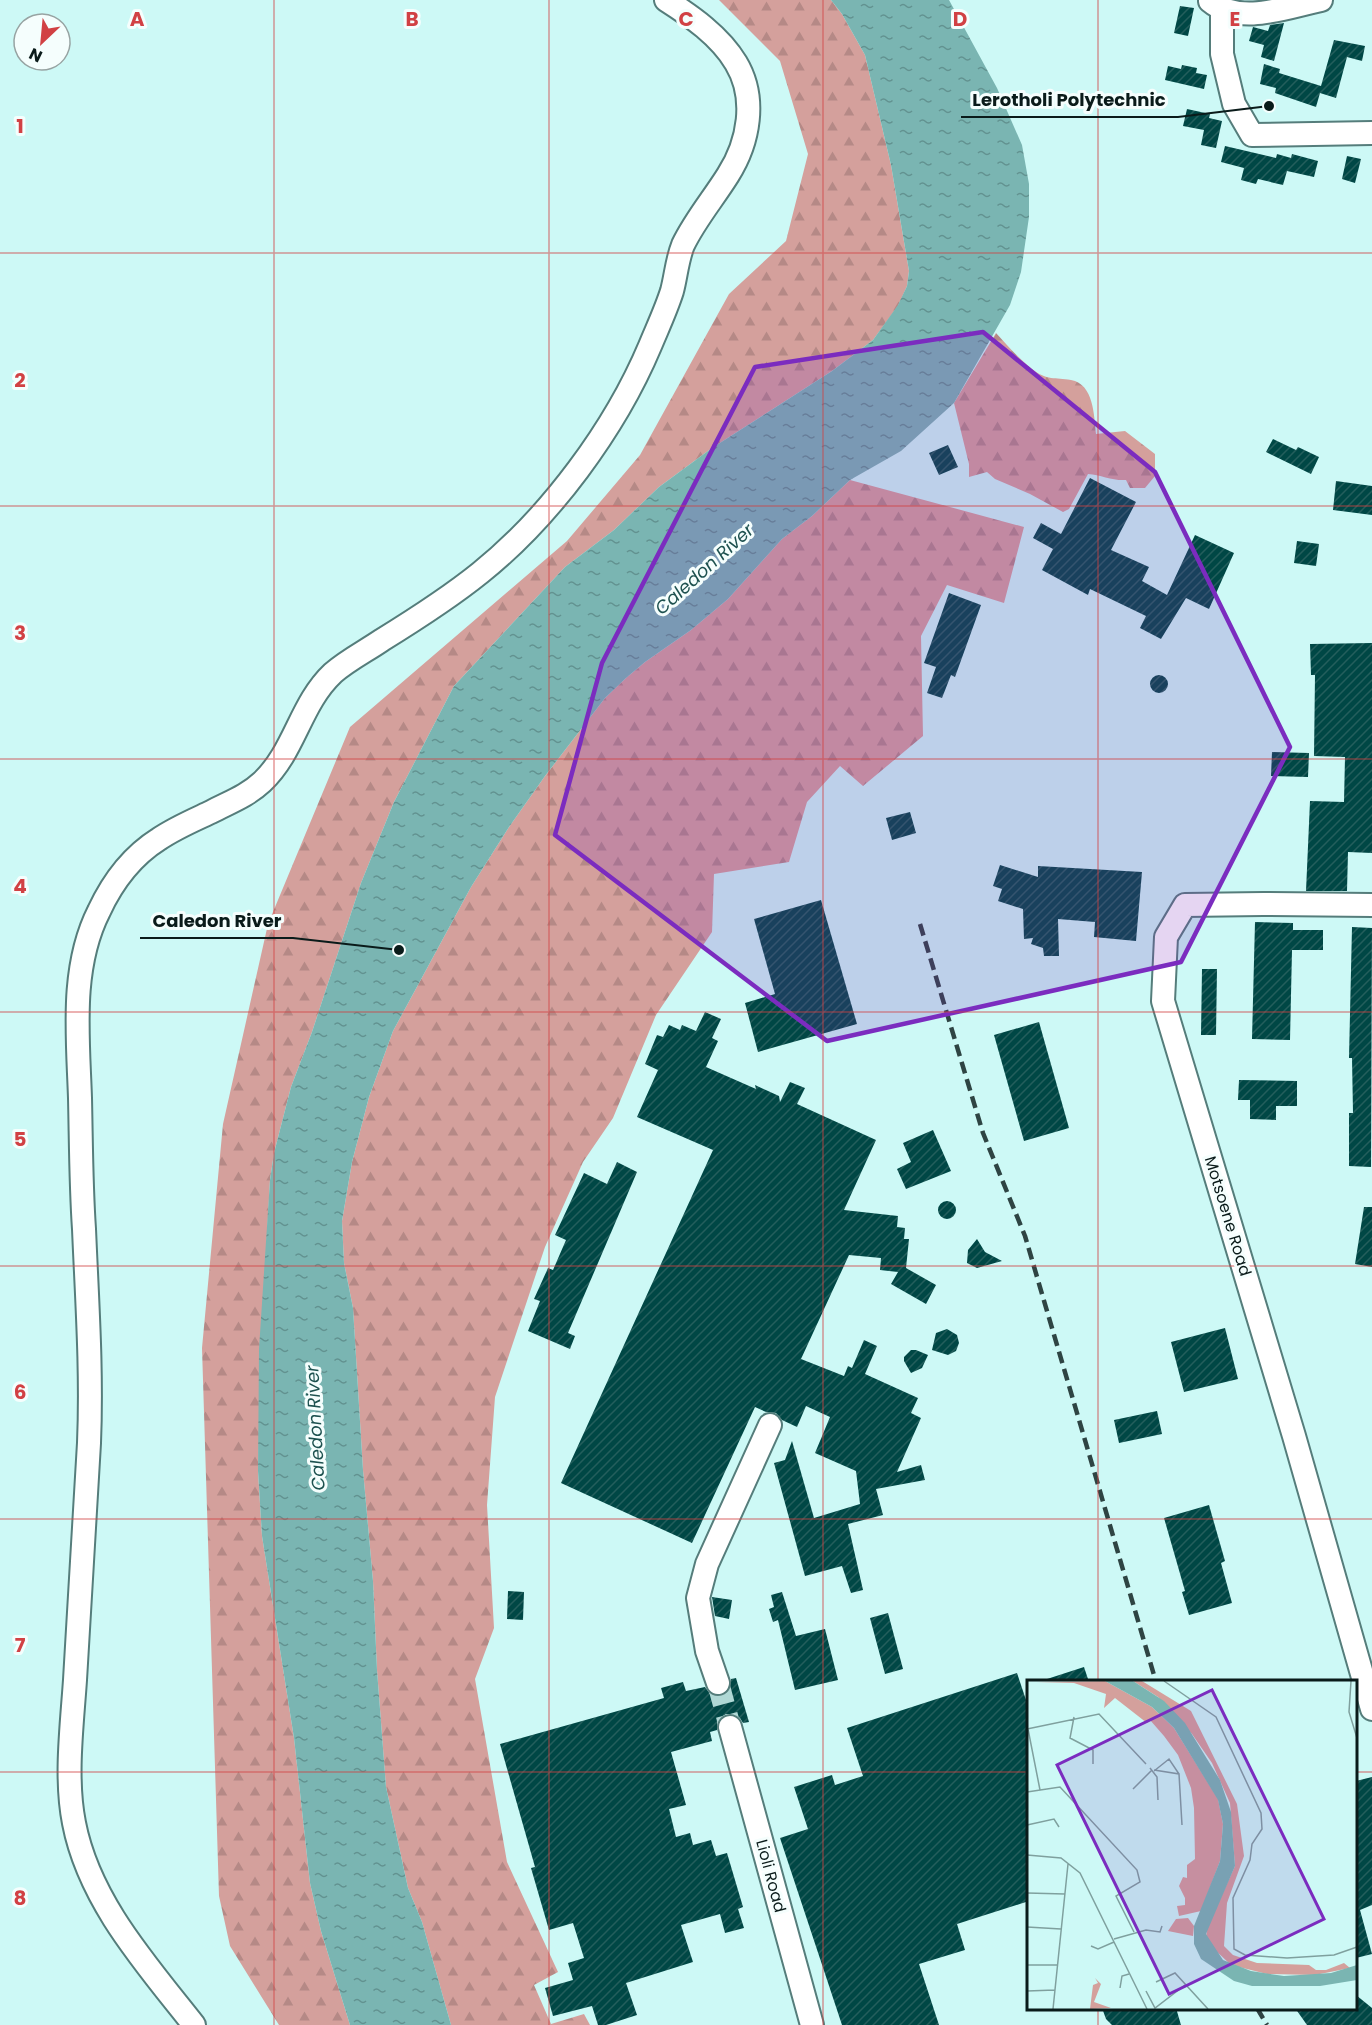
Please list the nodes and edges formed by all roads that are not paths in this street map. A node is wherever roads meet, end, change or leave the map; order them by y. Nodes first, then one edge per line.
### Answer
1 (666, 0) edge
2 (1321, 0) edge
3 (1216, 5) edge
4 (1372, 133) edge
5 (1372, 906) edge
6 (770, 1425) dead end
7 (718, 1683) tunnel mouth
8 (1372, 1709) edge
9 (730, 1727) tunnel mouth
10 (194, 2025) edge
11 (812, 2025) edge

1 - 10 street
2 - 3 street
3 - 4 street
5 - 8 street, Motsoene Road
6 - 7 street
9 - 11 street, Lioli Road

